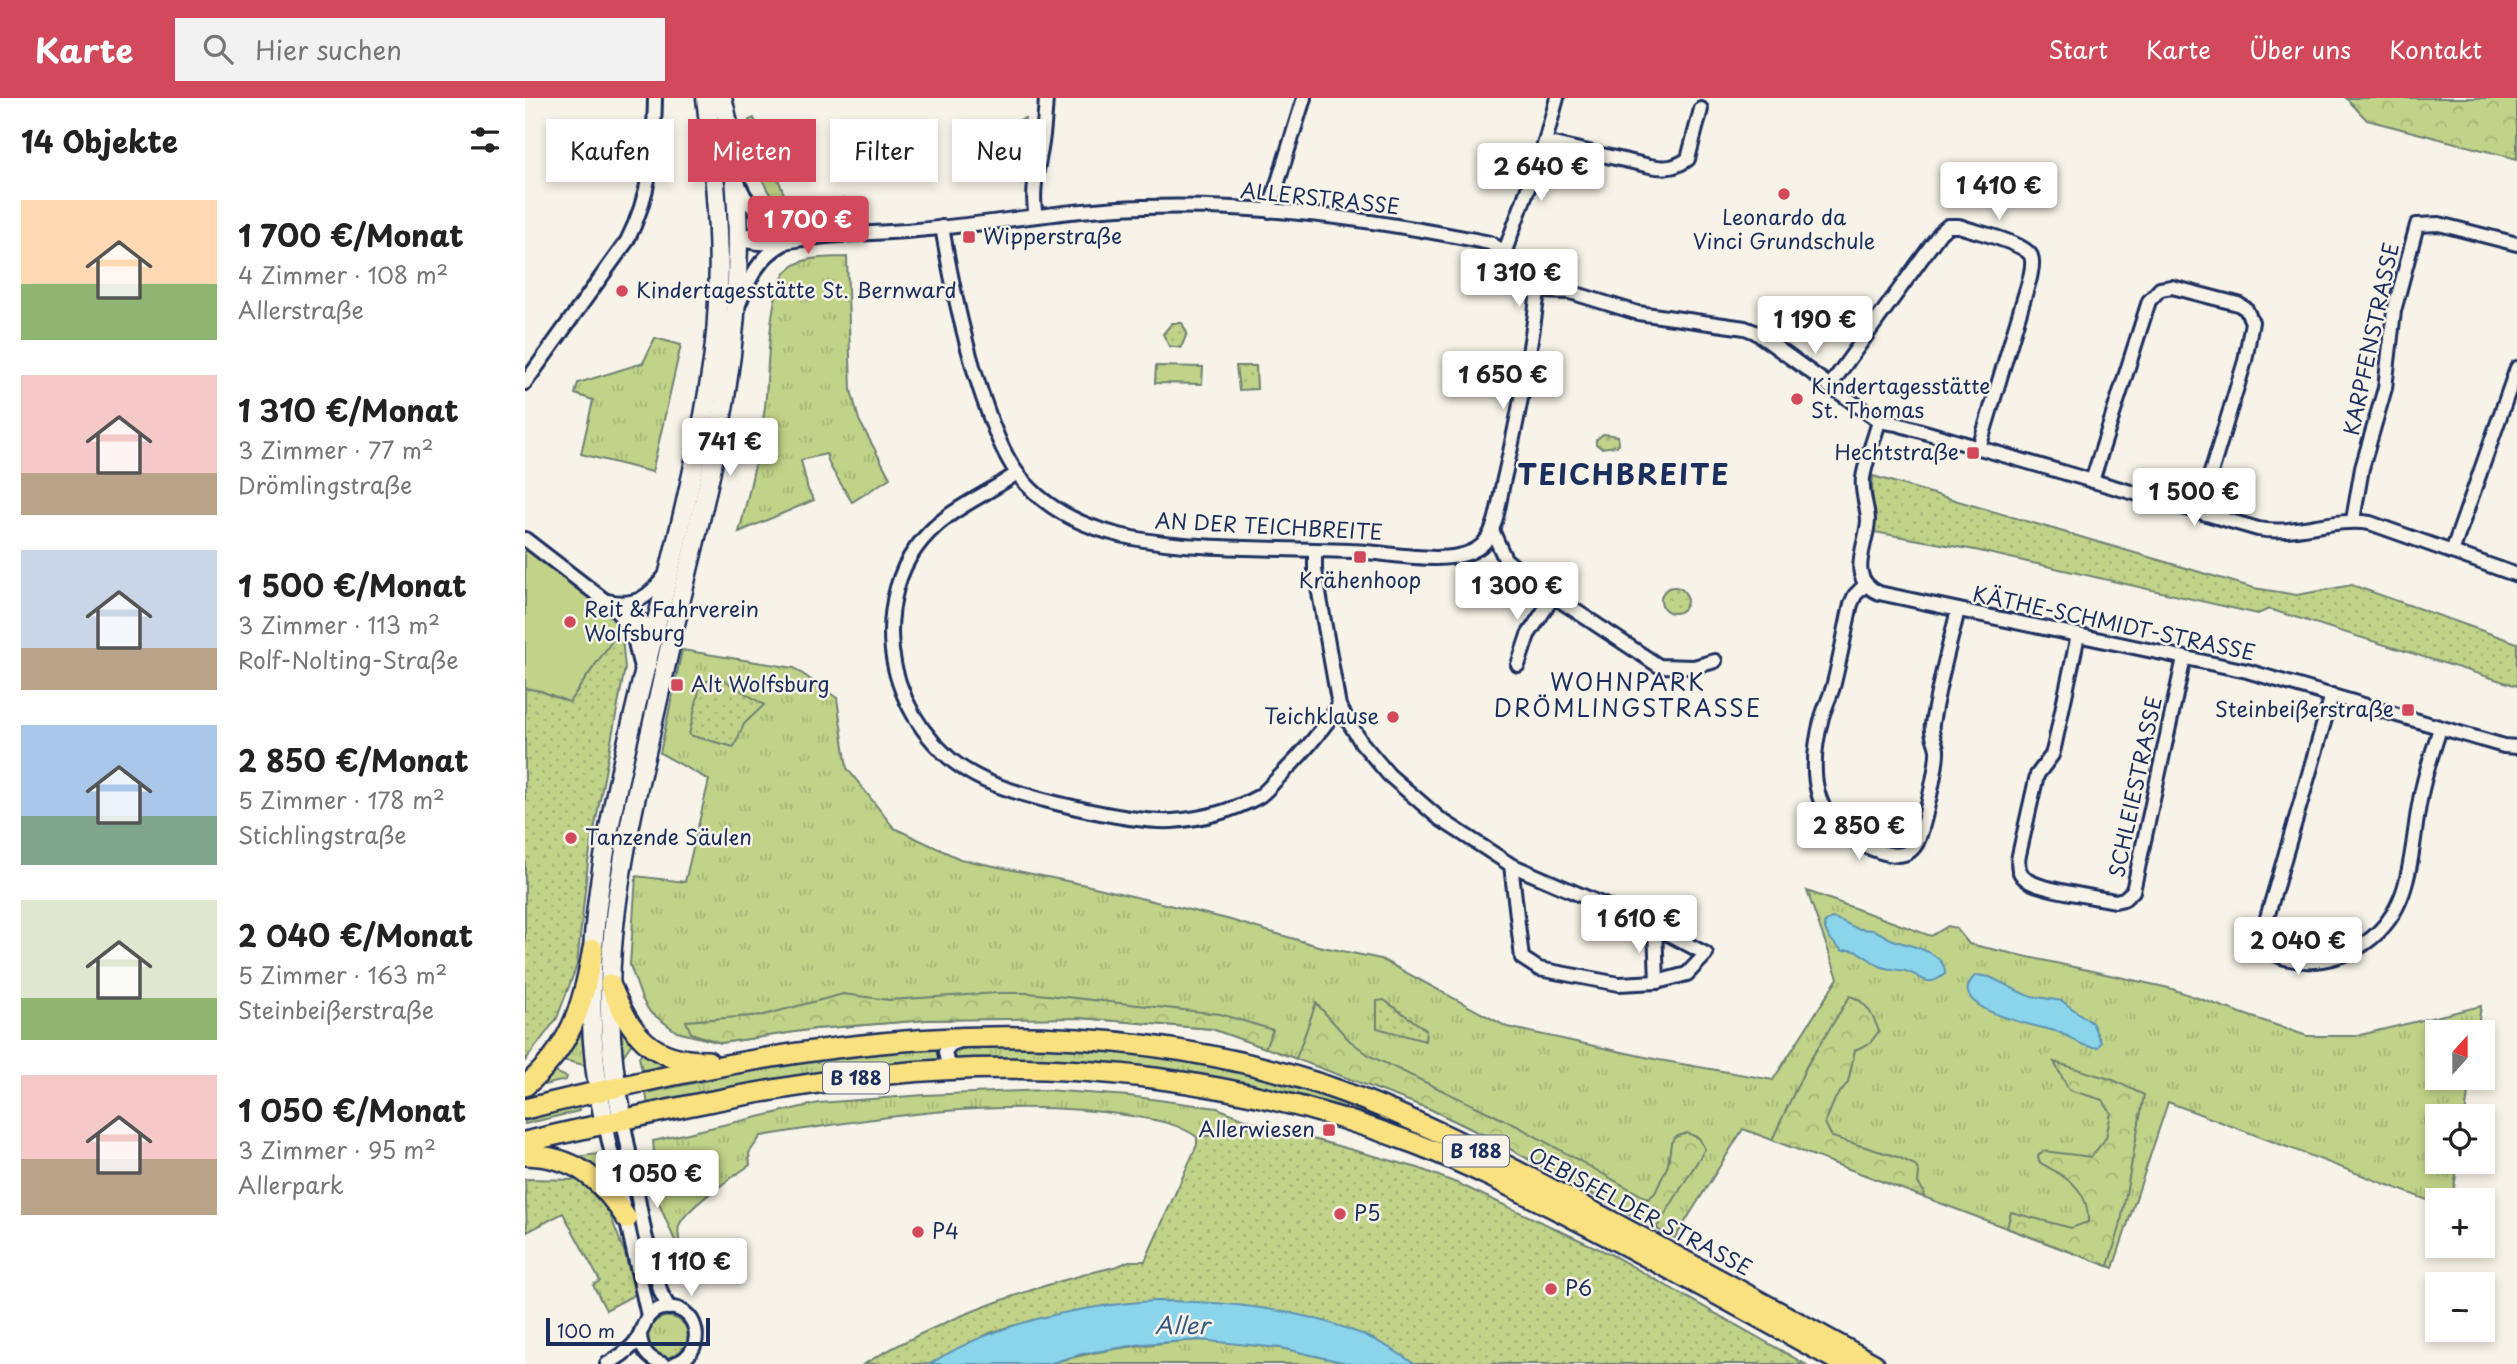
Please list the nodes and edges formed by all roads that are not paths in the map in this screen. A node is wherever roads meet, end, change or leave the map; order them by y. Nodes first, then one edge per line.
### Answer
1 (655, 98) edge
2 (706, 98) edge
3 (722, 98) edge
4 (1046, 98) edge
5 (1304, 98) edge
6 (1557, 98) edge
7 (1702, 109) dead end
8 (726, 119) edge
9 (1545, 142) junction
10 (735, 182) edge
11 (738, 182) edge
12 (1269, 211) junction
13 (1036, 216) junction
14 (942, 227) junction
15 (787, 236) junction
16 (719, 239) junction
17 (739, 239) junction
18 (2517, 244) edge
19 (1505, 251) junction
20 (1538, 291) junction
21 (736, 311) junction
22 (529, 365) edge
23 (2517, 368) edge
24 (525, 383) edge
25 (1829, 387) junction
26 (1879, 421) junction
27 (1979, 448) junction
28 (1017, 473) junction
29 (2092, 481) junction
30 (2199, 512) junction
31 (2353, 520) junction
32 (1492, 530) junction
33 (525, 539) edge
34 (1315, 550) junction
35 (2452, 552) junction
36 (668, 573) junction
37 (2517, 575) edge
38 (1865, 584) junction
39 (1553, 597) junction
40 (608, 603) junction
41 (1958, 610) junction
42 (629, 626) junction
43 (654, 633) junction
44 (2078, 635) junction
45 (672, 636) junction
46 (2184, 658) junction
47 (1715, 661) dead end
48 (1518, 665) dead end
49 (644, 674) junction
50 (2332, 695) junction
51 (1339, 706) junction
52 (2440, 728) junction
53 (2517, 747) edge
54 (602, 864) junction
55 (1511, 865) junction
56 (621, 871) junction
57 (1655, 928) junction
58 (593, 949) junction
59 (1657, 982) junction
60 (610, 984) junction
61 (970, 1036) junction
62 (747, 1061) junction
63 (956, 1069) junction
64 (525, 1086) edge
65 (607, 1090) junction
66 (525, 1109) edge
67 (614, 1122) junction
68 (525, 1142) edge
69 (525, 1155) edge
70 (627, 1219) junction
71 (669, 1308) junction
72 (649, 1316) junction
73 (640, 1335) junction
74 (647, 1355) junction
75 (690, 1360) edge
76 (609, 1363) edge
77 (663, 1364) edge
78 (674, 1364) edge
79 (1844, 1364) edge
80 (1874, 1364) edge

1 - 22 street
2 - 16 street
3 - 8 street
4 - 13 street
5 - 12 street
6 - 9 street
7 - 9 street
9 - 19 street
10 - 17 street
11 - 15 street
12 - 13 street, ALLERSTRASSE
12 - 19 street, ALLERSTRASSE
13 - 14 street, ALLERSTRASSE
14 - 15 street, ALLERSTRASSE
14 - 28 street, AN DER TEICHBREITE
15 - 17 street, ALLERSTRASSE
15 - 21 street, ALLERSTRASSE
16 - 17 street
16 - 36 street
17 - 21 street
18 - 31 street, KARPFENSTRASSE
19 - 20 street, ALLERSTRASSE
20 - 25 street
20 - 32 street
21 - 45 street
22 - 24 street
23 - 35 street
25 - 26 street
25 - 27 street
26 - 27 street
26 - 38 street
27 - 29 street
28 - 34 street, AN DER TEICHBREITE
28 - 51 street
29 - 30 street
29 - 30 street
30 - 31 street
31 - 35 street
32 - 34 street, AN DER TEICHBREITE
32 - 39 street
33 - 40 street
34 - 51 street
35 - 37 street
36 - 40 street
36 - 43 street
38 - 41 street, KÄTHE-SCHMIDT-STRASSE
38 - 41 street
39 - 47 street
39 - 48 street
40 - 42 street
40 - 43 street
41 - 44 street, KÄTHE-SCHMIDT-STRASSE
42 - 43 street
42 - 49 street
43 - 45 street
43 - 49 street
44 - 46 street, KÄTHE-SCHMIDT-STRASSE
44 - 46 street, SCHLEIESTRASSE
45 - 56 street
46 - 50 street, KÄTHE-SCHMIDT-STRASSE
49 - 54 street
50 - 52 street, KÄTHE-SCHMIDT-STRASSE
50 - 52 street
51 - 55 street
52 - 53 street, KÄTHE-SCHMIDT-STRASSE
54 - 56 street
54 - 58 street
55 - 57 street
55 - 59 street
56 - 60 street
57 - 59 street
57 - 59 street
58 - 64 main road
58 - 65 street
60 - 62 main road
60 - 65 street
61 - 62 main road, OEBISFELDER STRASSE / B 188
61 - 63 street
61 - 80 main road, OEBISFELDER STRASSE / B 188
62 - 65 main road, B 188
63 - 67 main road, OEBISFELDER STRASSE / B 188
63 - 79 main road, OEBISFELDER STRASSE / B 188
65 - 66 main road, B 188
65 - 67 street
67 - 68 main road, OEBISFELDER STRASSE / B 188
67 - 70 street
67 - 71 street
69 - 70 main road
70 - 72 street
71 - 72 street
71 - 75 street
72 - 73 street
73 - 74 street
73 - 76 street
74 - 76 street
74 - 77 street
75 - 78 street

